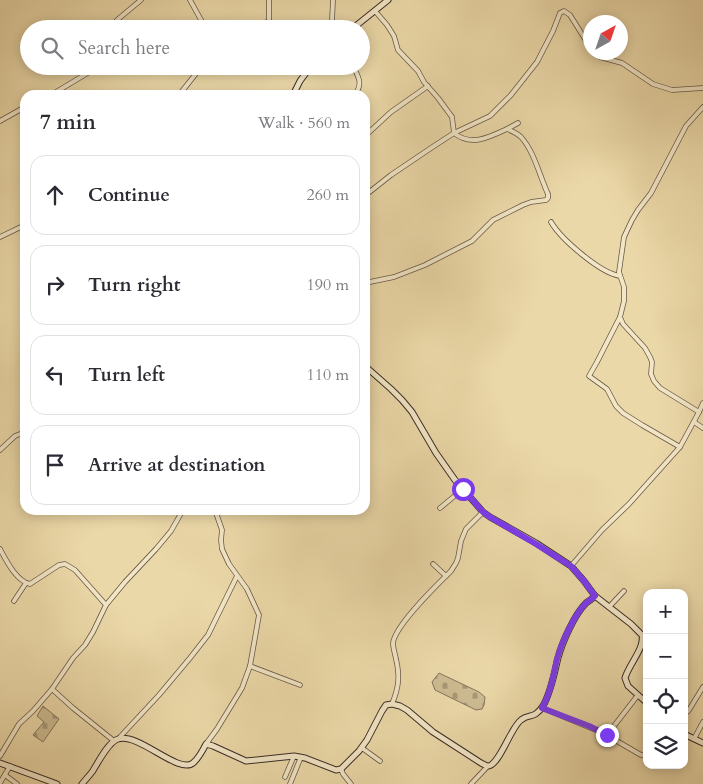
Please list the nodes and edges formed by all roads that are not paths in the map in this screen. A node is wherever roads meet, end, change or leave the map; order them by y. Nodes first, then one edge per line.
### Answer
1 (141, 0) edge
2 (190, 0) edge
3 (268, 0) edge
4 (333, 0) edge
5 (388, 0) edge
6 (375, 11) junction
7 (117, 20) edge
8 (201, 20) edge
9 (269, 20) edge
10 (332, 20) edge
11 (364, 20) edge
12 (583, 36) edge
13 (611, 60) edge
14 (84, 75) edge
15 (195, 75) edge
16 (304, 75) edge
17 (357, 75) edge
18 (428, 86) junction
19 (703, 88) edge
20 (59, 90) edge
21 (184, 90) edge
22 (296, 90) edge
23 (358, 90) edge
24 (703, 107) edge
25 (20, 110) edge
26 (0, 121) edge
27 (518, 123) dead end
28 (507, 129) junction
29 (370, 131) edge
30 (454, 134) junction
31 (370, 192) edge
32 (551, 222) dead end
33 (20, 227) edge
34 (0, 237) edge
35 (620, 276) junction
36 (370, 282) edge
37 (620, 317) junction
38 (370, 370) edge
39 (703, 403) edge
40 (699, 412) junction
41 (694, 422) junction
42 (703, 428) edge
43 (20, 434) edge
44 (680, 447) junction
45 (0, 450) edge
46 (463, 489) junction
47 (440, 508) dead end
48 (483, 512) junction
49 (180, 515) edge
50 (216, 515) edge
51 (0, 549) edge
52 (433, 564) dead end
53 (571, 566) junction
54 (237, 576) junction
55 (446, 576) junction
56 (26, 583) junction
57 (624, 591) dead end
58 (595, 596) junction
59 (14, 601) dead end
60 (106, 606) junction
61 (609, 607) junction
62 (250, 666) junction
63 (300, 685) dead end
64 (703, 687) edge
65 (52, 689) junction
66 (638, 695) junction
67 (643, 699) edge
68 (392, 704) junction
69 (542, 708) junction
70 (688, 711) edge
71 (703, 722) edge
72 (607, 735) junction
73 (688, 736) edge
74 (117, 739) junction
75 (694, 739) junction
76 (703, 743) edge
77 (206, 744) junction
78 (362, 748) junction
79 (643, 755) edge
80 (0, 756) edge
81 (294, 756) junction
82 (301, 757) junction
83 (380, 761) dead end
84 (0, 763) edge
85 (10, 766) junction
86 (488, 766) junction
87 (341, 769) junction
88 (5, 775) junction
89 (285, 777) dead end
90 (0, 783) edge
91 (17, 784) edge
92 (57, 784) edge
93 (82, 784) edge
94 (290, 784) edge
95 (351, 784) edge
96 (470, 784) edge

1 - 7 street
2 - 8 street
3 - 9 street
4 - 10 street
5 - 6 street
6 - 11 street
6 - 18 street
12 - 30 street
13 - 19 street
14 - 20 street
15 - 21 street
16 - 22 street
17 - 23 street
18 - 29 street
18 - 30 street
24 - 35 street
25 - 26 street
27 - 28 street
28 - 30 street
28 - 36 street
30 - 31 street
32 - 35 street
33 - 34 street
35 - 37 street
37 - 40 street
37 - 44 street
38 - 46 street
39 - 40 street
40 - 41 street
41 - 42 street
41 - 44 street
43 - 45 street
44 - 53 street
46 - 47 street
46 - 48 street
48 - 53 street
48 - 55 street
49 - 60 street
50 - 54 street
51 - 56 street
52 - 55 street
53 - 58 street
54 - 62 street
54 - 74 street
55 - 68 street
56 - 59 street
56 - 60 street
57 - 61 street
58 - 61 street
58 - 69 street
60 - 65 street
61 - 66 street
62 - 63 street
62 - 77 street
64 - 70 street
65 - 74 street
65 - 80 street
66 - 67 street
66 - 72 street
68 - 78 street
68 - 86 street
69 - 72 street
69 - 86 street
71 - 75 street
72 - 79 street
73 - 75 street
74 - 77 street
74 - 93 street
75 - 76 street
77 - 81 street
78 - 83 street
78 - 87 street
81 - 82 street
81 - 89 street
82 - 87 street
82 - 94 street
84 - 85 street
85 - 88 street
85 - 92 street
86 - 96 street
87 - 95 street
88 - 90 street
88 - 91 street

